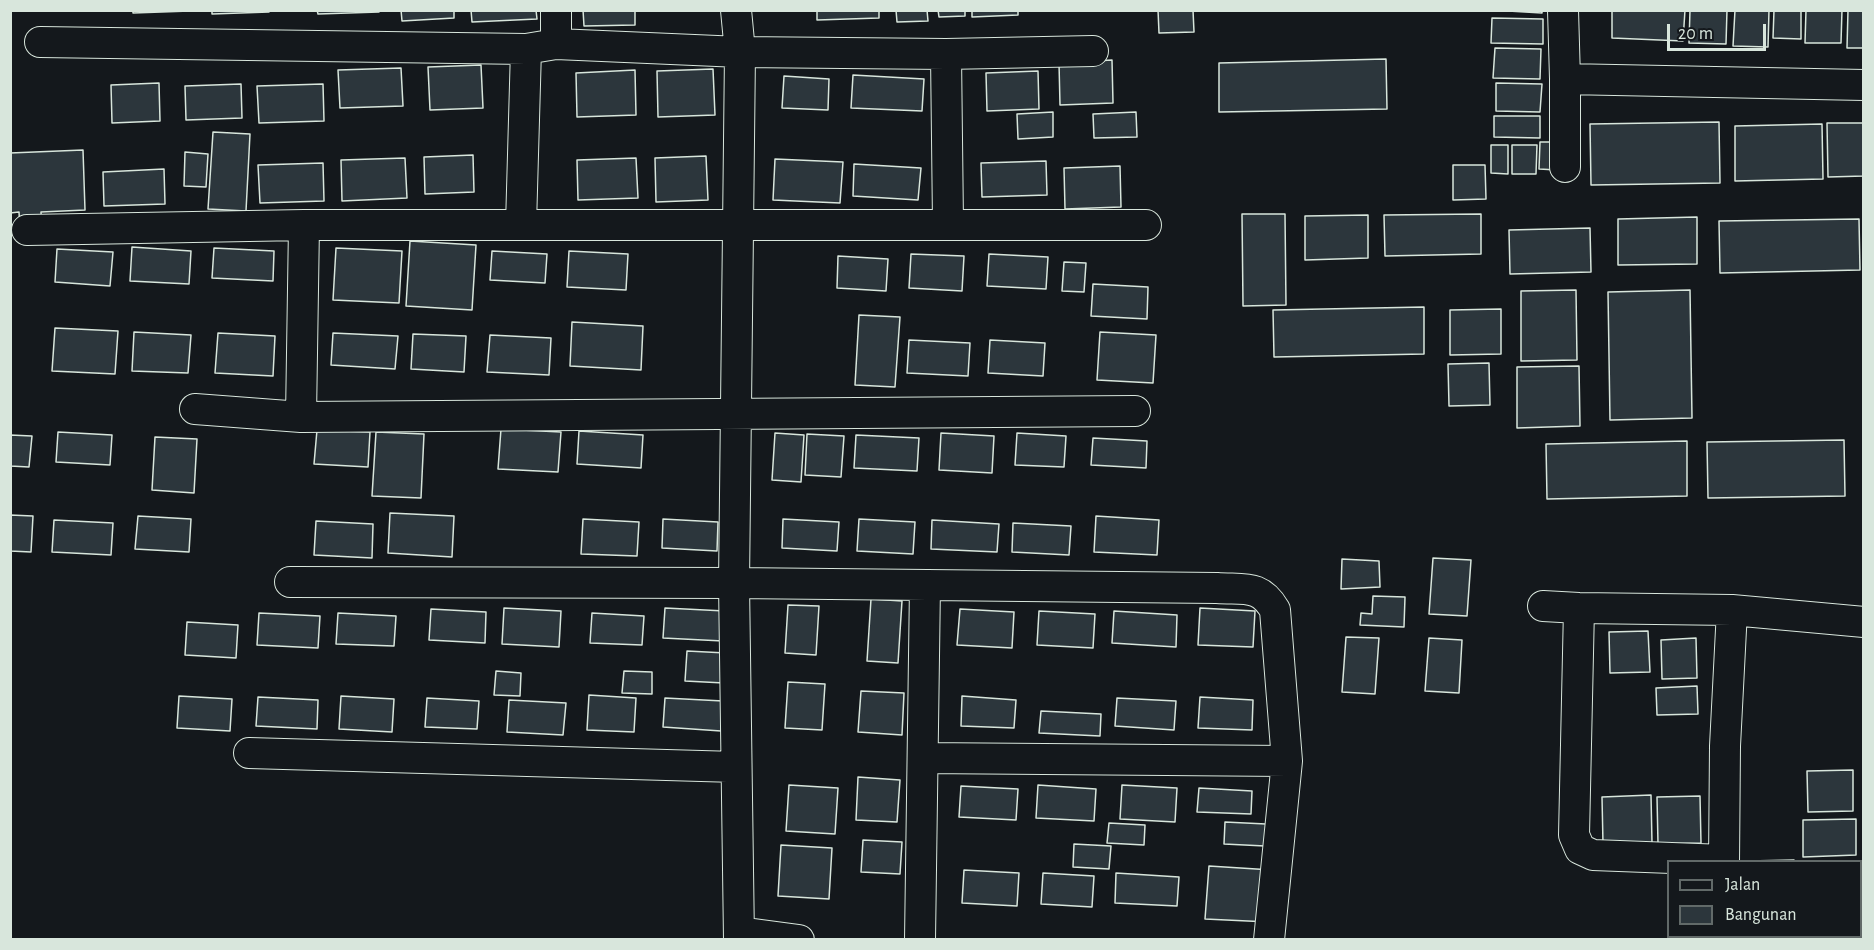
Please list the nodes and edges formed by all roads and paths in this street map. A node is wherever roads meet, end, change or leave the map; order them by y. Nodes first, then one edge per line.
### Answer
1 (556, 10) edge
2 (736, 10) edge
3 (1563, 10) edge
4 (40, 42) dead end
5 (556, 44) junction
6 (526, 49) junction
7 (740, 51) junction
8 (1093, 51) dead end
9 (946, 54) junction
10 (1565, 79) junction
11 (1863, 85) edge
12 (1565, 167) dead end
13 (948, 224) junction
14 (304, 225) junction
15 (520, 225) junction
16 (738, 225) junction
17 (1146, 225) dead end
18 (27, 231) dead end
19 (195, 409) dead end
20 (1135, 411) dead end
21 (736, 414) junction
22 (302, 417) junction
23 (290, 582) dead end
24 (734, 583) junction
25 (926, 585) junction
26 (1543, 606) dead end
27 (1580, 608) junction
28 (1732, 610) junction
29 (1863, 622) edge
30 (249, 753) dead end
31 (923, 758) junction
32 (1287, 761) junction
33 (736, 767) junction
34 (1702, 860) edge
35 (1724, 860) edge
36 (739, 936) edge
37 (799, 939) edge
38 (920, 939) edge
39 (1269, 939) edge

1 - 5 street
2 - 7 street
3 - 10 street
4 - 6 street
5 - 6 street
5 - 7 street
6 - 15 street
7 - 9 street
7 - 16 street
8 - 9 street
9 - 13 street
10 - 11 street
10 - 12 street
13 - 16 street
13 - 17 street
14 - 15 street
14 - 18 street
14 - 22 street
15 - 16 street
16 - 21 street
19 - 22 street
20 - 21 street
21 - 22 street
21 - 24 street
23 - 24 street
24 - 25 street
24 - 33 street
25 - 31 street
25 - 32 street
26 - 27 street
27 - 28 street
27 - 34 street
28 - 29 street
28 - 35 street
30 - 33 street
31 - 32 street
31 - 38 street
32 - 39 street
33 - 36 street
36 - 37 street

